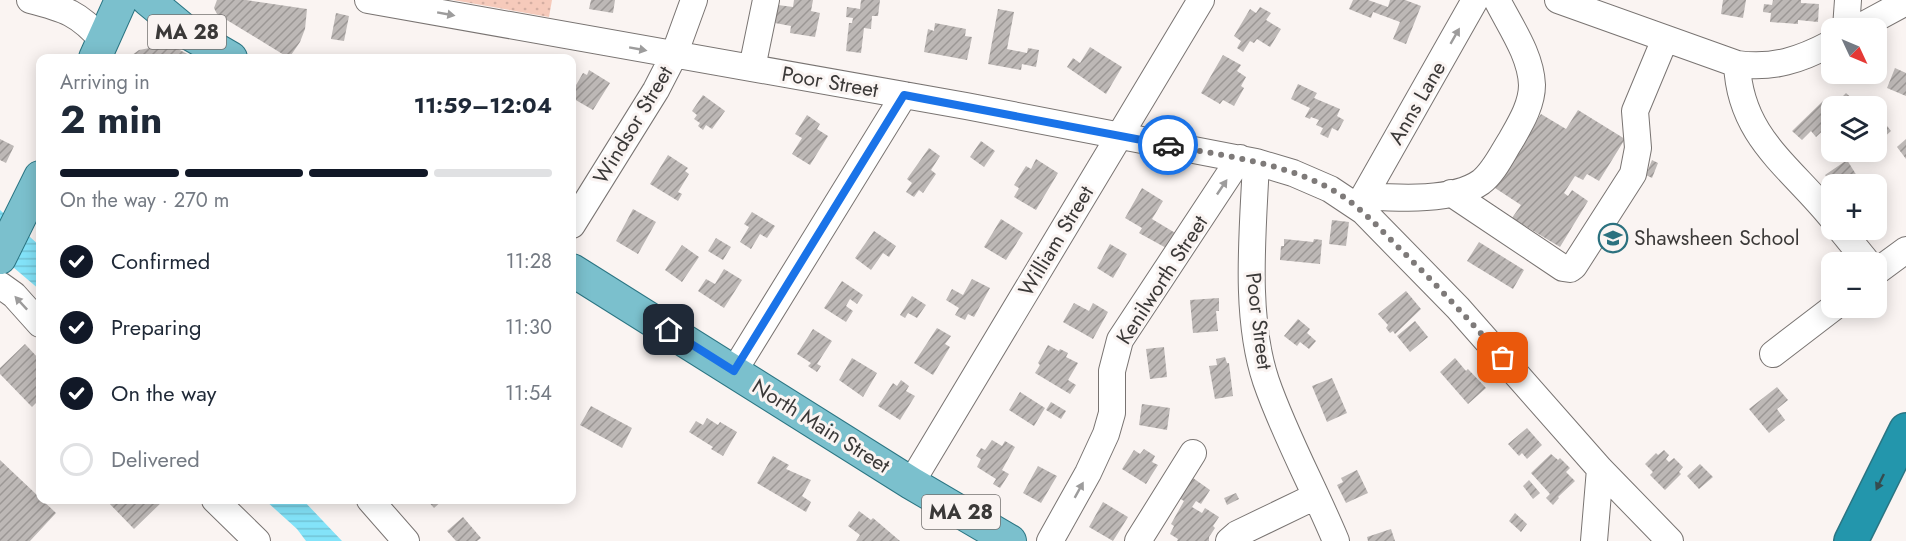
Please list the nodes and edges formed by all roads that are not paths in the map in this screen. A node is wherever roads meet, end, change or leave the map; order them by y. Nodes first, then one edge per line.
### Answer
1 (30, 0) edge
2 (121, 0) edge
3 (148, 0) edge
4 (368, 0) edge
5 (694, 0) edge
6 (766, 0) edge
7 (1201, 0) edge
8 (1475, 0) edge
9 (1497, 0) edge
10 (1560, 0) edge
11 (1848, 0) edge
12 (1904, 7) edge
13 (1847, 18) edge
14 (1880, 18) edge
15 (1665, 39) junction
16 (1821, 48) edge
17 (99, 50) edge
18 (224, 54) edge
19 (674, 55) junction
20 (1737, 64) junction
21 (752, 68) junction
22 (904, 95) junction
23 (1120, 135) junction
24 (1248, 160) junction
25 (1451, 193) junction
26 (34, 195) edge
27 (1360, 201) junction
28 (1821, 203) edge
29 (576, 219) edge
30 (1849, 240) edge
31 (1906, 250) edge
32 (1859, 252) edge
33 (0, 258) edge
34 (1887, 264) edge
35 (576, 272) edge
36 (0, 285) edge
37 (1821, 317) edge
38 (36, 320) edge
39 (1773, 354) dead end
40 (734, 371) junction
41 (1906, 430) edge
42 (1193, 453) dead end
43 (1600, 469) junction
44 (911, 483) junction
45 (1316, 496) junction
46 (219, 504) edge
47 (374, 504) edge
48 (257, 541) edge
49 (406, 541) edge
50 (984, 541) edge
51 (1010, 541) edge
52 (1050, 541) edge
53 (1138, 541) edge
54 (1229, 541) edge
55 (1336, 541) edge
56 (1594, 541) edge
57 (1670, 541) edge
58 (1851, 541) edge

1 - 17 street
2 - 17 main road
3 - 18 main road, MA 28
4 -> 19 street, Poor Street
5 - 19 street, Windsor Street
6 - 21 street
7 - 23 street, William Street
27 -> 8 street, Anns Lane
9 - 25 street
10 - 15 street
11 - 13 street
12 - 14 street
15 - 20 street
15 - 25 street
16 - 20 street
19 - 21 street, Poor Street
19 - 29 street, Windsor Street
20 - 28 street
21 - 22 street, Poor Street
22 - 23 street, Poor Street
22 - 40 street
23 - 24 street, Poor Street
23 - 44 street, William Street
24 - 27 street
24 - 45 street, Poor Street
52 -> 24 street, Kenilworth Street
25 - 27 street
26 - 33 main road
27 - 43 street
30 - 32 street
31 - 34 street
35 - 40 main road, North Main Street / MA 28
38 -> 36 street
37 - 39 street
40 - 44 main road, North Main Street / MA 28
41 -> 58 highway
42 - 53 street
43 - 56 street
43 - 57 street
44 - 50 main road, MA 28
44 - 51 main road, North Main Street / MA 28
45 - 54 street
45 - 55 street, Poor Street
46 - 48 street
47 - 49 street

